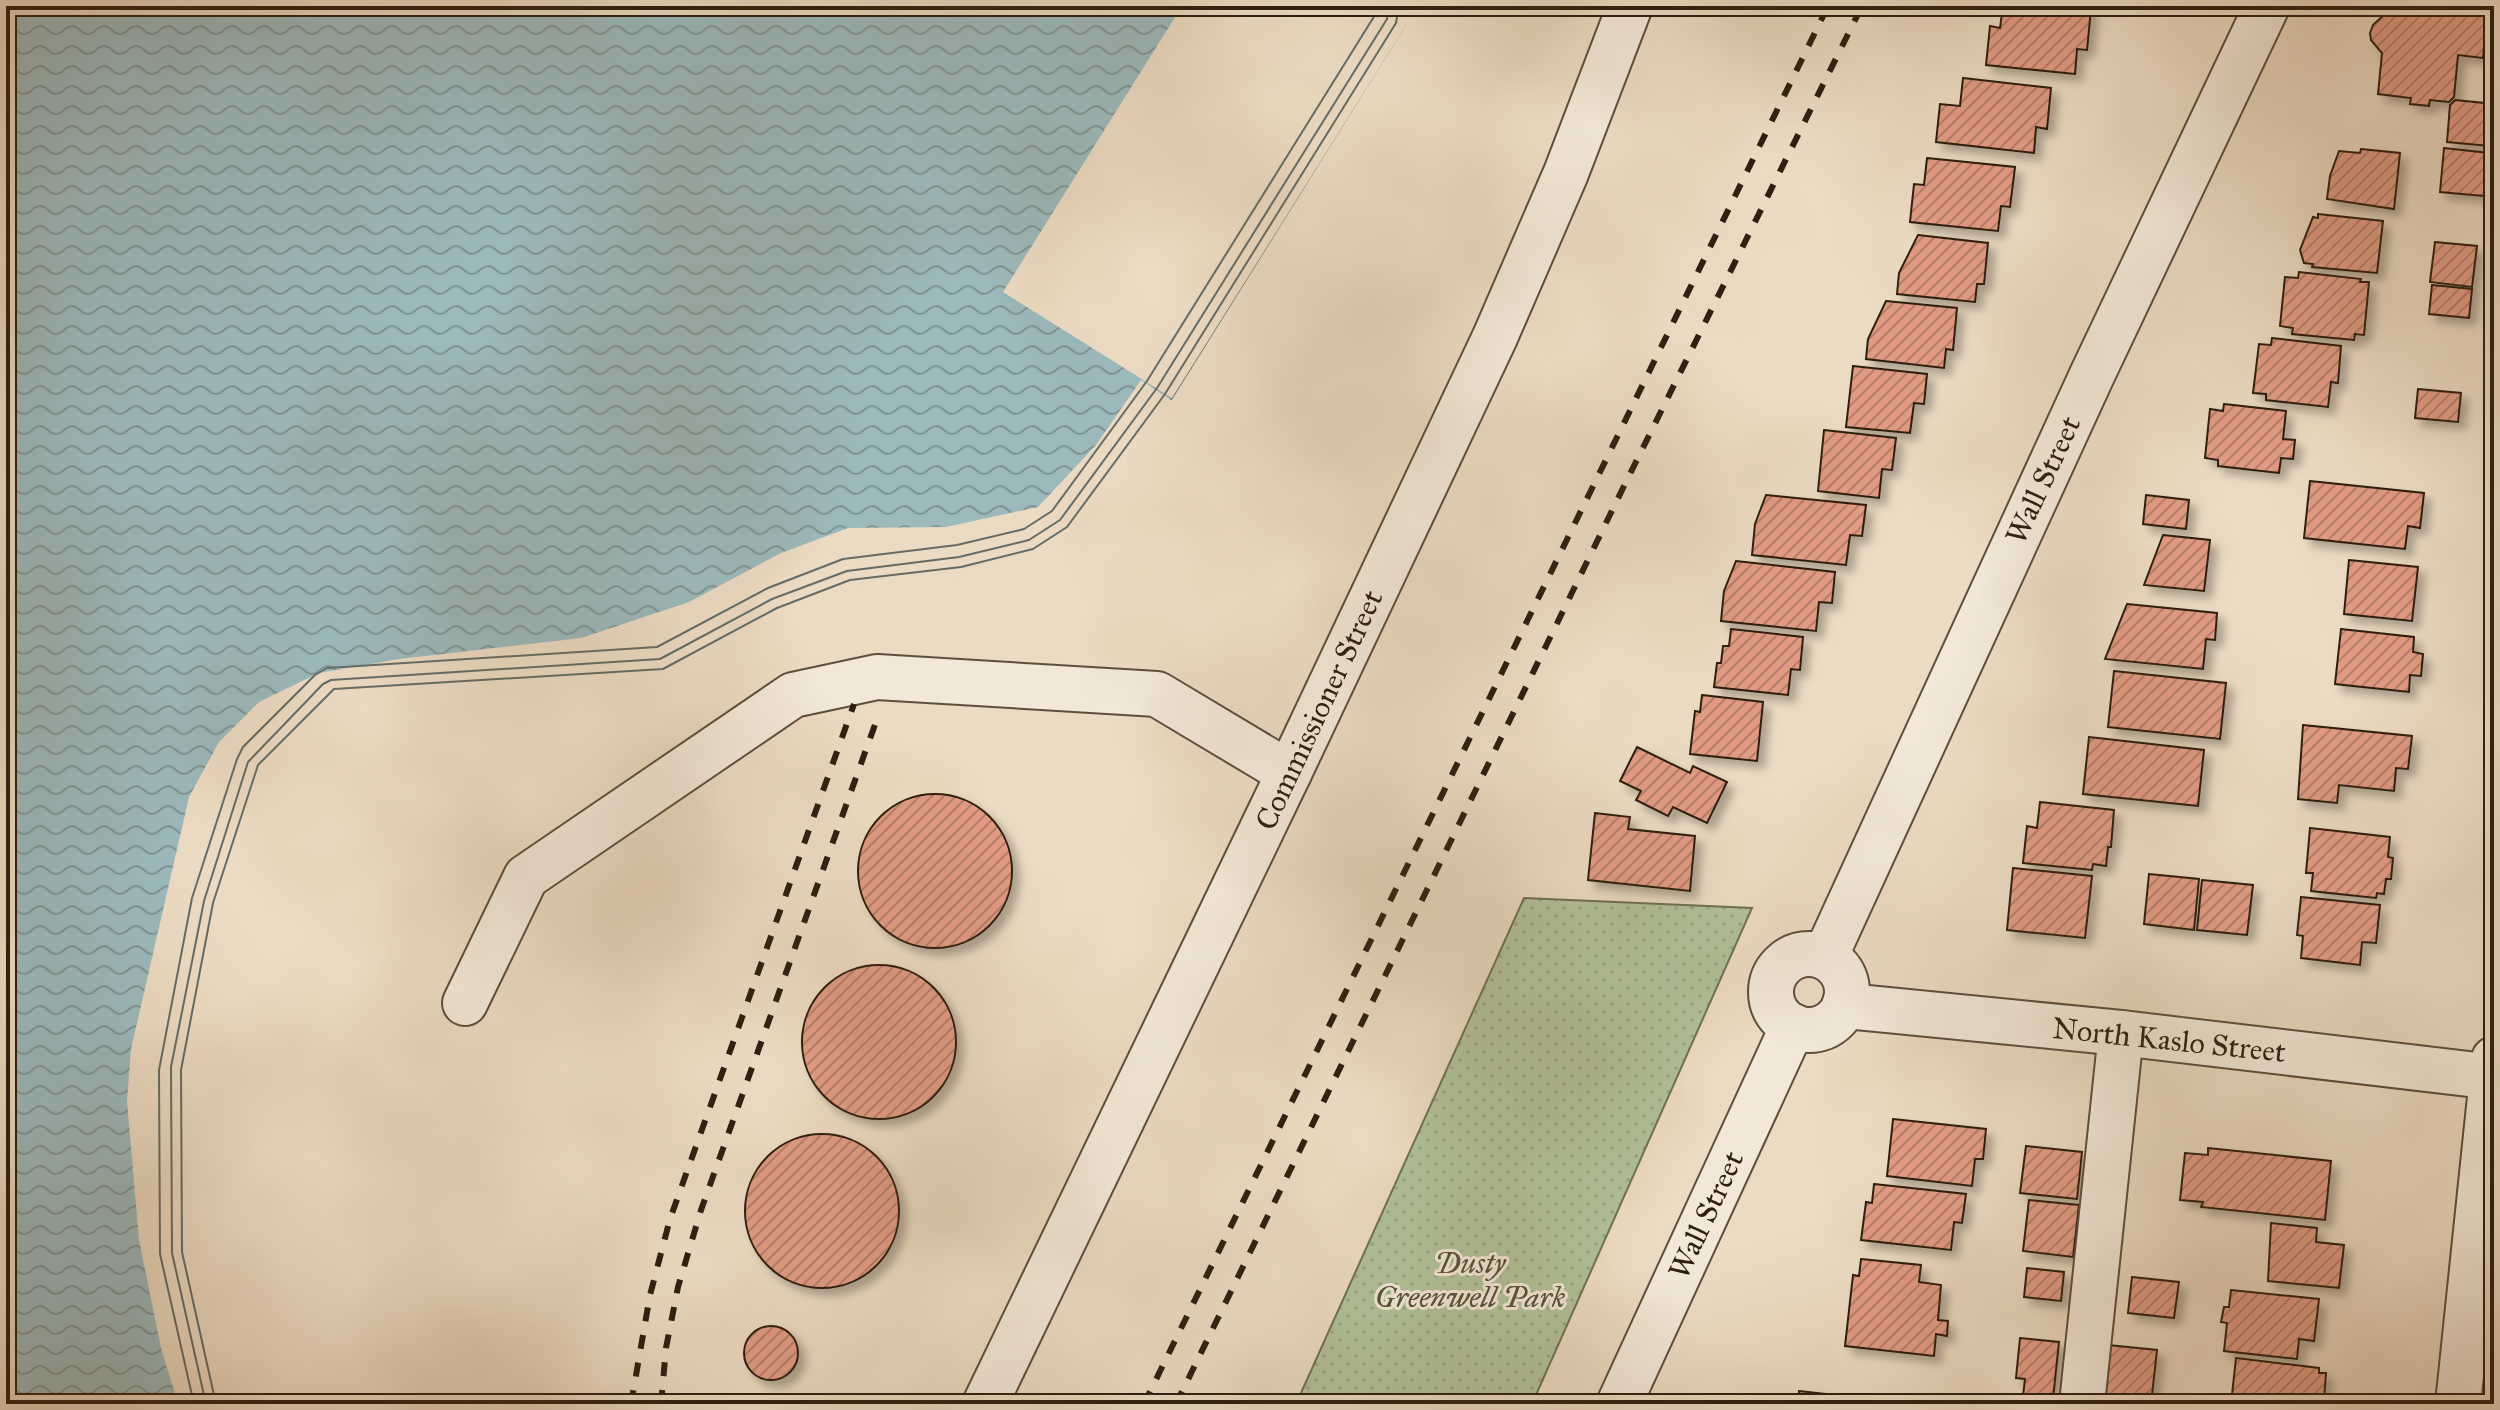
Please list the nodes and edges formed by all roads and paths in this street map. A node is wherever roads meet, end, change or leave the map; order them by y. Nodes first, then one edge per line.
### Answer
1 (1630, 6) edge
2 (2267, 6) edge
3 (1289, 773) junction
4 (1825, 957) junction
5 (465, 1003) dead end
6 (1845, 1003) junction
7 (1793, 1026) junction
8 (2121, 1033) junction
9 (2493, 1071) edge
10 (985, 1404) edge
11 (1619, 1404) edge
12 (2082, 1404) edge
13 (2458, 1404) edge

1 - 3 street, Commissioner Street
2 - 4 street, Wall Street
3 - 5 street
3 - 10 street, Commissioner Street
4 - 6 street
4 - 7 street
6 - 7 street
6 - 8 street, North Kaslo Street
7 - 11 street, Wall Street
8 - 9 street, North Kaslo Street
8 - 12 street
9 - 13 street

